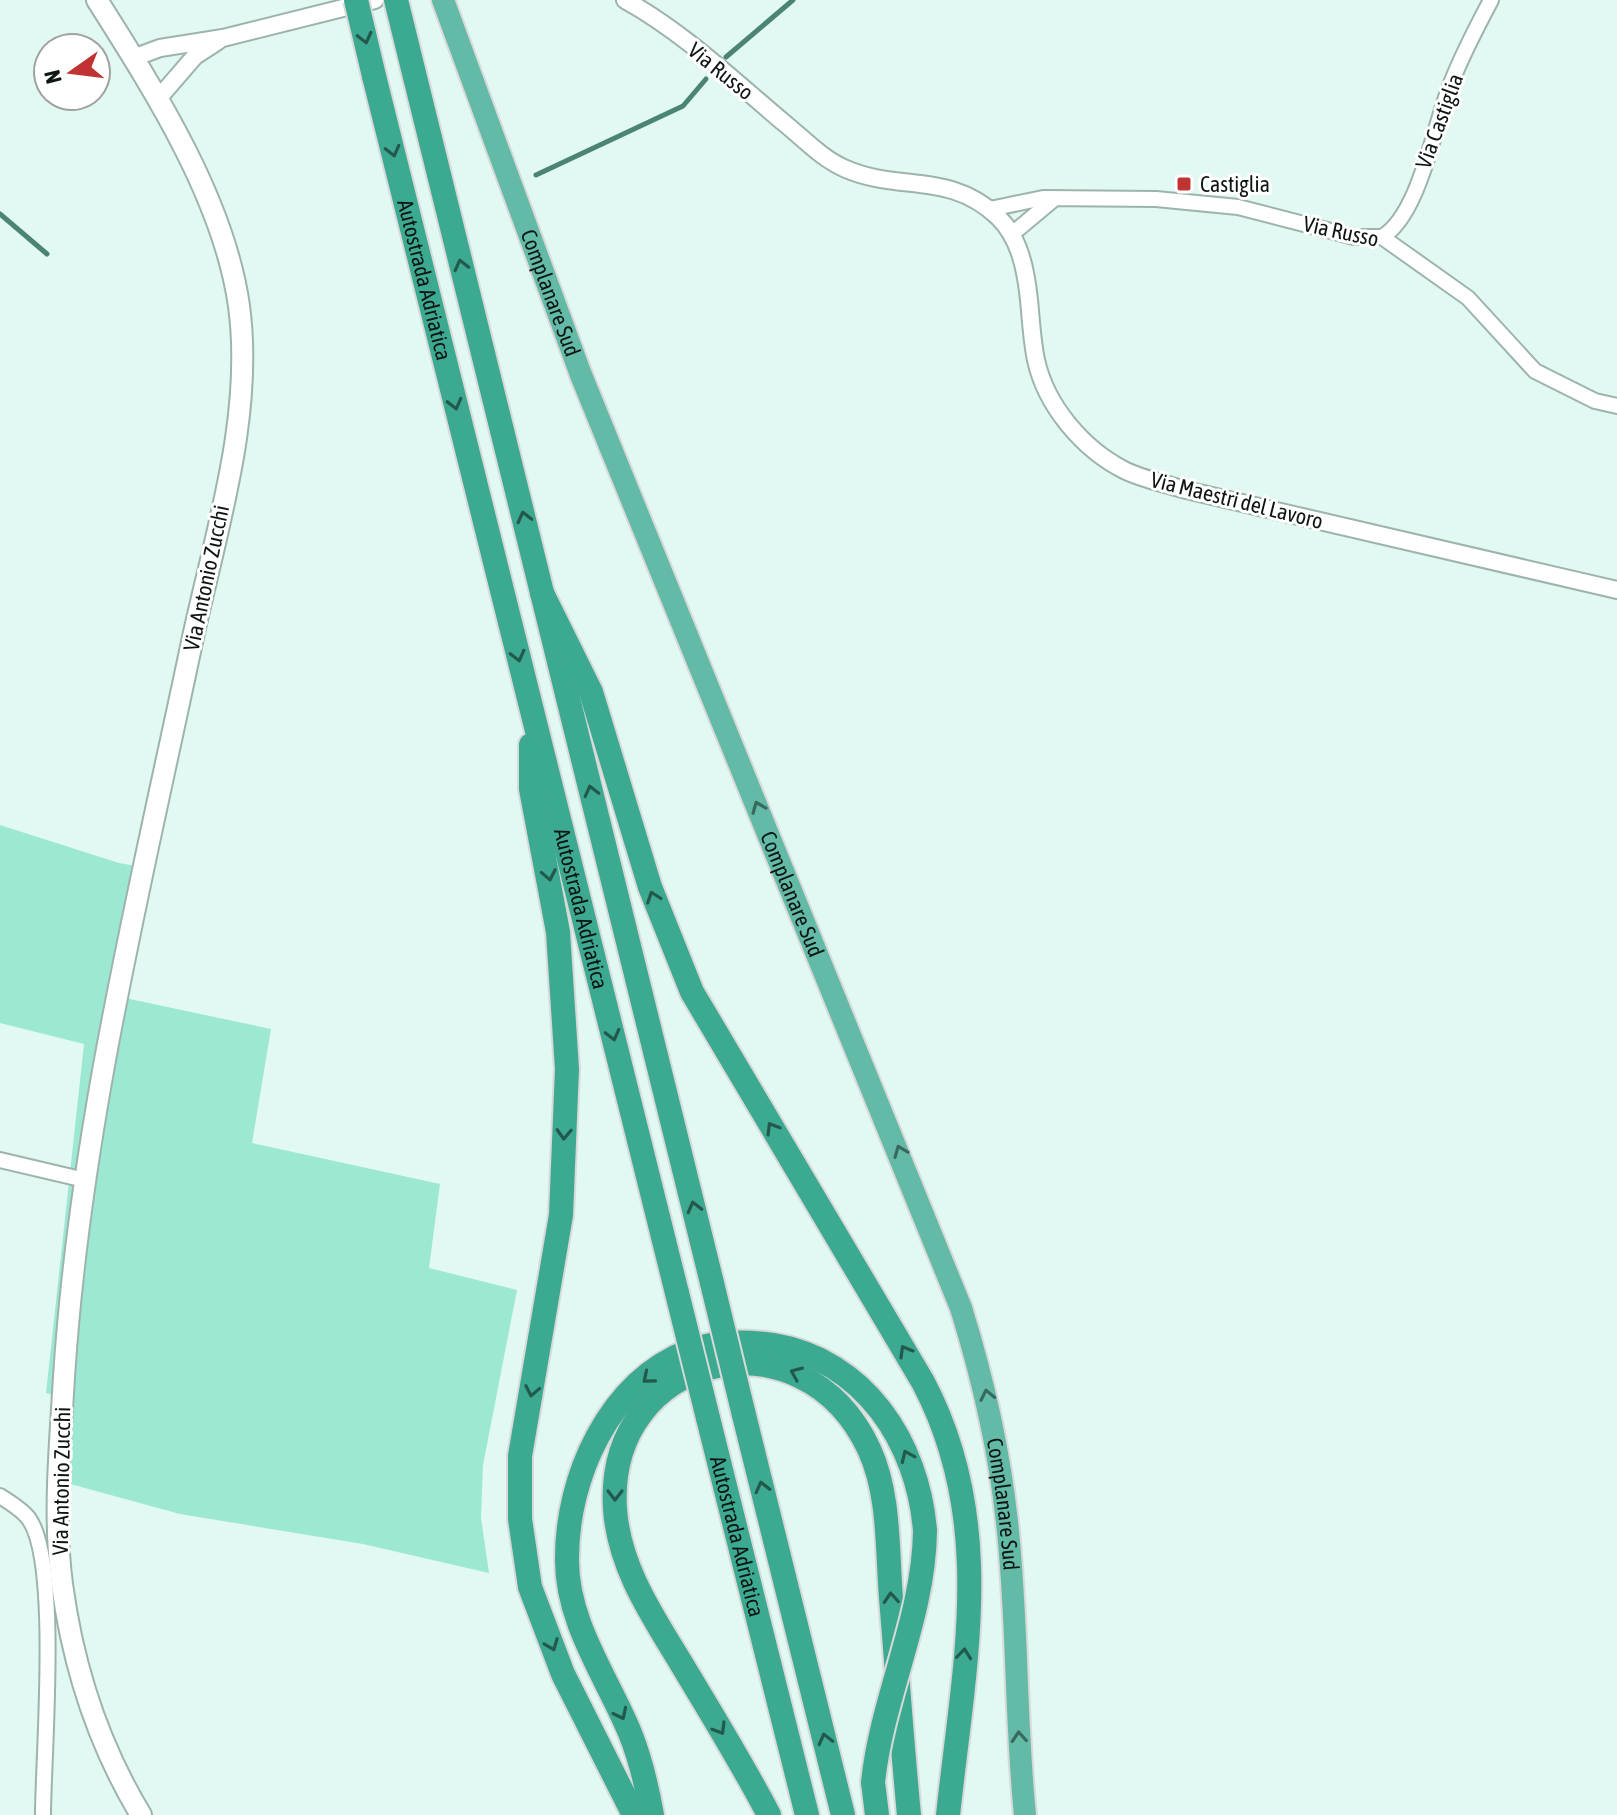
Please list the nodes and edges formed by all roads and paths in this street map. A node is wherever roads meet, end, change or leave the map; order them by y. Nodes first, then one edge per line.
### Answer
1 (97, 0) edge
2 (356, 0) edge
3 (375, 0) edge
4 (396, 0) edge
5 (443, 0) edge
6 (625, 0) edge
7 (1491, 0) edge
8 (223, 38) junction
9 (133, 58) junction
10 (157, 100) junction
11 (1058, 197) junction
12 (990, 209) junction
13 (1012, 234) junction
14 (1382, 237) junction
15 (1617, 406) edge
16 (1617, 590) edge
17 (542, 593) junction
18 (533, 715) junction
19 (0, 1160) edge
20 (85, 1180) junction
21 (0, 1496) edge
22 (43, 1815) edge
23 (141, 1815) edge
24 (634, 1815) edge
25 (652, 1815) edge
26 (769, 1815) edge
27 (807, 1815) edge
28 (843, 1815) edge
29 (877, 1815) edge
30 (909, 1815) edge
31 (948, 1815) edge
32 (1025, 1815) edge

1 - 9 main road, Via Antonio Zucchi
2 -> 18 highway, Autostrada Adriatica, bridge
3 - 8 street
17 -> 4 highway, Autostrada Adriatica
32 -> 5 highway, Complanare Sud
6 - 12 street, Via Russo
7 - 14 street, Via Castiglia
8 - 9 street
8 - 10 street
9 - 10 main road, Via Antonio Zucchi
10 - 20 main road, Via Antonio Zucchi
11 - 12 street, Via Russo
11 - 13 street
11 - 14 street, Via Russo
12 - 13 street, Via Russo
13 - 16 street, Via Maestri del Lavoro
14 - 15 street, Via Russo
28 -> 17 highway, Autostrada Adriatica, bridge
31 -> 17 highway
18 -> 24 highway
18 -> 27 highway, Autostrada Adriatica, bridge
19 - 20 street
20 - 23 main road, Via Antonio Zucchi
21 - 22 street, Via Antonio Zucchi
29 -> 25 highway, bridge
30 -> 26 highway

